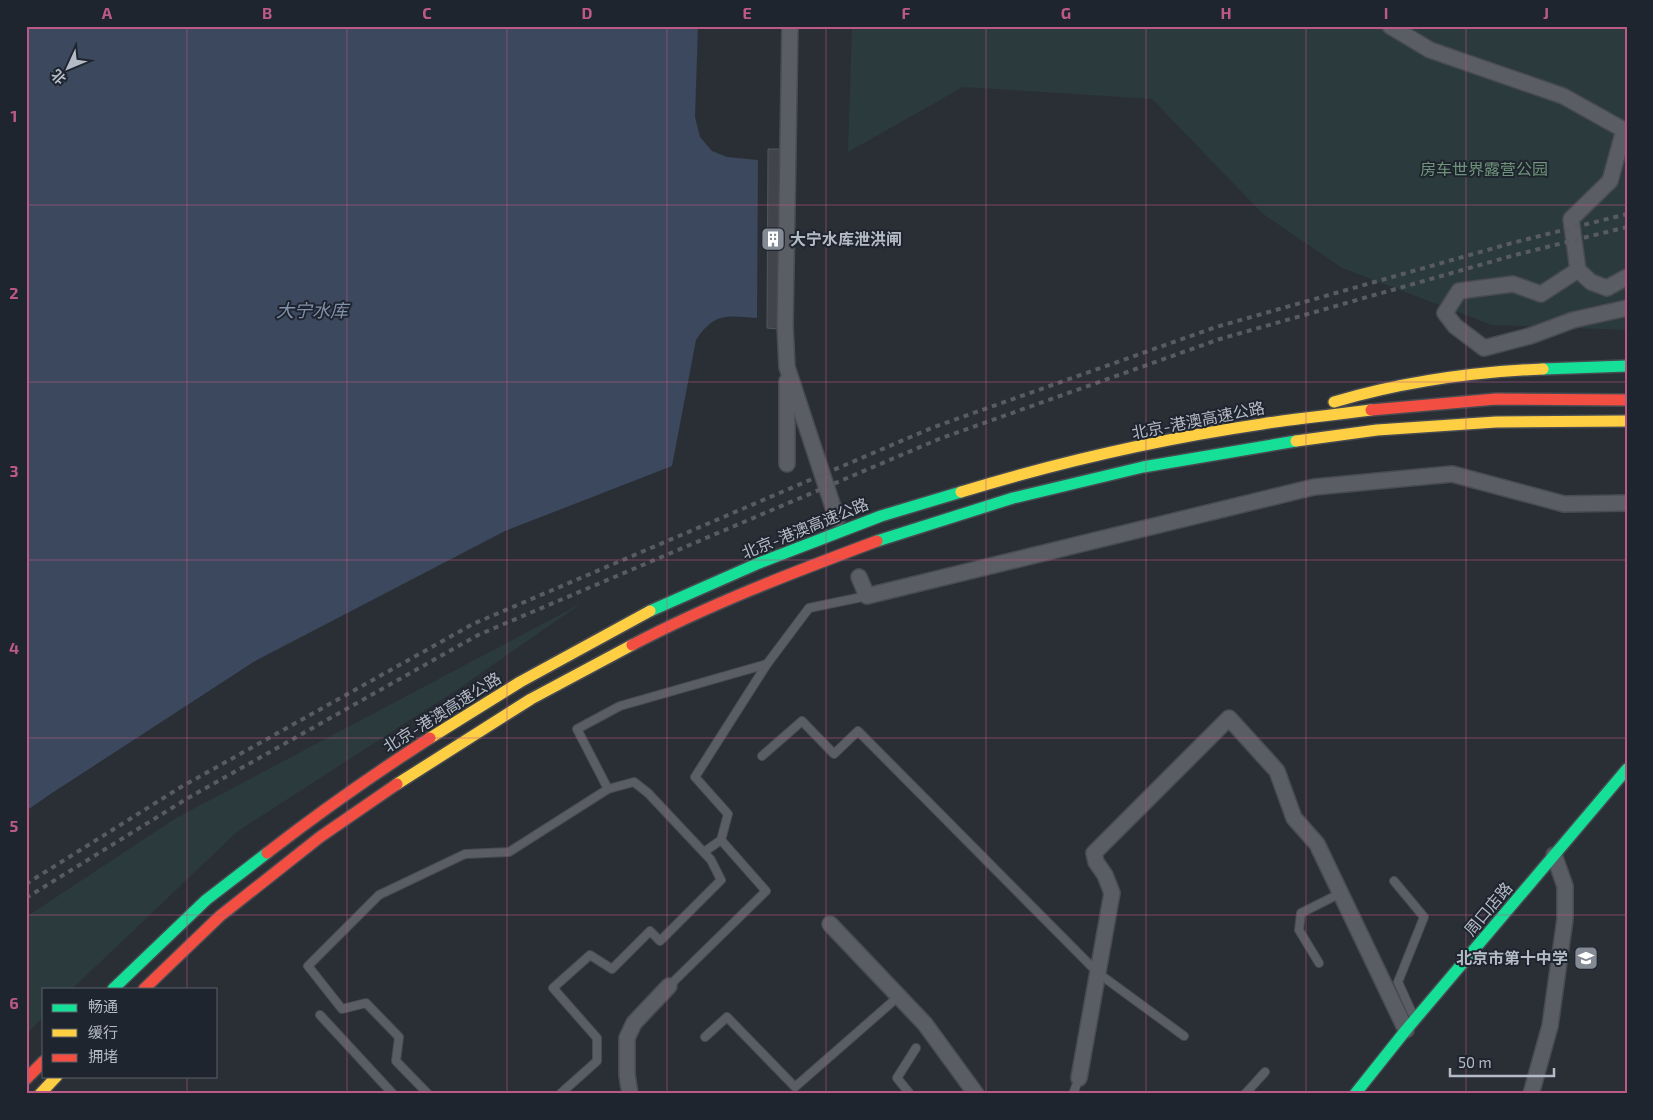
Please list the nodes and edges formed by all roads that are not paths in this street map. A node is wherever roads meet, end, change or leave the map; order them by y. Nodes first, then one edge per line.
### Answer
1 (790, 26) edge
2 (1390, 26) edge
3 (1413, 33) edge
4 (1625, 130) edge
5 (1578, 270) junction
6 (1627, 276) edge
7 (1627, 308) edge
8 (1627, 366) edge
9 (787, 367) junction
10 (1627, 400) edge
11 (1627, 421) edge
12 (1261, 424) junction
13 (787, 464) dead end
14 (1627, 503) edge
15 (837, 519) dead end
16 (859, 577) dead end
17 (867, 596) junction
18 (767, 664) junction
19 (762, 756) dead end
20 (1627, 769) edge
21 (608, 789) junction
22 (721, 840) junction
23 (704, 852) junction
24 (1554, 855) junction
25 (1394, 881) dead end
26 (1341, 893) junction
27 (830, 924) dead end
28 (1319, 963) dead end
29 (1098, 973) junction
30 (669, 986) joint
31 (114, 988) edge
32 (145, 988) edge
33 (899, 996) junction
34 (320, 1015) dead end
35 (1410, 1025) junction
36 (1184, 1036) dead end
37 (705, 1037) dead end
38 (916, 1048) dead end
39 (42, 1063) edge
40 (1265, 1072) dead end
41 (55, 1078) edge
42 (1079, 1078) joint
43 (26, 1079) edge
44 (40, 1094) edge
45 (393, 1094) edge
46 (428, 1094) edge
47 (560, 1094) edge
48 (630, 1094) edge
49 (910, 1094) edge
50 (976, 1094) edge
51 (1073, 1094) edge
52 (1245, 1094) edge
53 (1356, 1094) edge
54 (1531, 1094) edge

1 - 9 street
2 - 3 street
3 - 4 street
4 - 5 street
5 - 6 street
5 - 7 street
8 - 12 highway
9 - 13 street
9 - 15 street
10 - 12 highway, 北京-港澳高速公路
11 - 32 highway
12 - 31 highway, 北京-港澳高速公路
14 - 17 street
16 - 17 street
17 - 18 lane
18 - 21 lane
18 - 22 lane
19 - 29 lane
20 - 24 highway, 周口店路
21 - 23 lane
21 - 46 lane
22 - 23 lane
22 - 30 lane
23 - 47 lane
24 - 35 highway, 周口店路
24 - 54 street
25 - 35 lane
26 - 28 lane
26 - 29 street
26 - 35 street
27 - 33 street
29 - 36 lane
29 - 42 street
30 - 48 street
33 - 37 lane
33 - 50 street
34 - 45 lane
35 - 53 highway, 周口店路
38 - 49 lane
39 - 43 highway
40 - 52 lane
41 - 44 highway
42 - 51 lane

